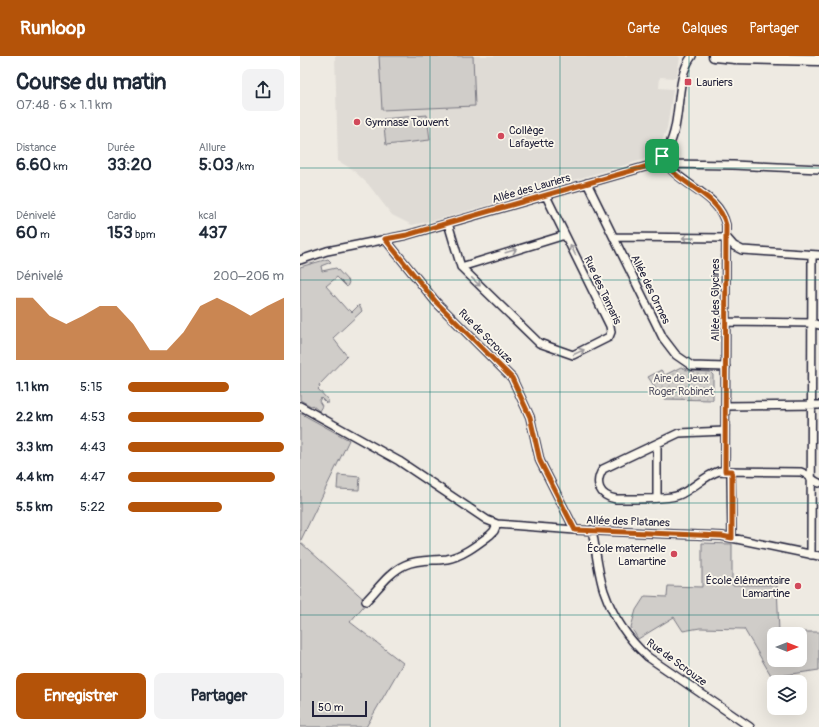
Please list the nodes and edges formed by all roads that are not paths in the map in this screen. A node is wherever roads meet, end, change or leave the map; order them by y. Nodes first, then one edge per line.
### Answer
1 (692, 56) edge
2 (714, 56) edge
3 (770, 57) edge
4 (819, 60) edge
5 (662, 156) junction
6 (668, 164) junction
7 (819, 169) edge
8 (587, 183) junction
9 (546, 196) junction
10 (448, 223) junction
11 (565, 235) junction
12 (614, 237) junction
13 (727, 238) junction
14 (385, 239) junction
15 (816, 255) edge
16 (300, 260) edge
17 (461, 267) junction
18 (726, 322) junction
19 (815, 324) edge
20 (726, 367) junction
21 (819, 405) edge
22 (300, 406) edge
23 (726, 406) junction
24 (811, 406) junction
25 (725, 431) junction
26 (656, 444) junction
27 (728, 471) junction
28 (811, 476) junction
29 (819, 483) edge
30 (657, 498) junction
31 (497, 524) junction
32 (575, 530) junction
33 (592, 530) junction
34 (732, 538) junction
35 (815, 555) edge
36 (366, 601) dead end
37 (750, 727) edge

1 - 5 street, Allée des Lauriers
2 - 3 main road
3 - 4 main road
5 - 6 street, Allée des Glycines
5 - 8 street, Allée des Lauriers
6 - 7 street
6 - 13 street, Allée des Glycines
8 - 9 street, Allée des Lauriers
8 - 12 street, Allée des Ormes
9 - 10 street, Allée des Lauriers
9 - 11 street, Rue des Tamaris
10 - 14 street, Allée des Lauriers
10 - 17 street, Rue des Tamaris
17 -> 11 street
17 -> 11 street, Rue des Tamaris
13 -> 12 street
12 - 20 street, Allée des Ormes
13 - 15 street
13 - 18 street, Allée des Glycines
14 - 16 street, Allée des Lauriers
14 - 32 street, Rue de Scrouze
15 - 19 street
18 - 19 street
18 - 20 street, Allée des Glycines
19 - 24 street
20 - 23 street, Allée des Glycines
21 - 24 street
22 - 31 street, Allée des Platanes
23 - 24 street
23 - 25 street, Allée des Glycines
24 - 28 street
25 - 26 street
25 - 27 street, Allée des Glycines
26 - 30 street
26 - 30 street
27 - 28 street
27 - 30 street
27 - 34 street, Allée des Glycines
28 - 29 street
28 - 35 street
31 - 32 street, Allée des Platanes
31 - 36 street
32 - 33 street, Allée des Platanes
33 - 34 street, Allée des Platanes
33 - 37 street, Rue de Scrouze
34 - 35 street, Allée des Platanes

